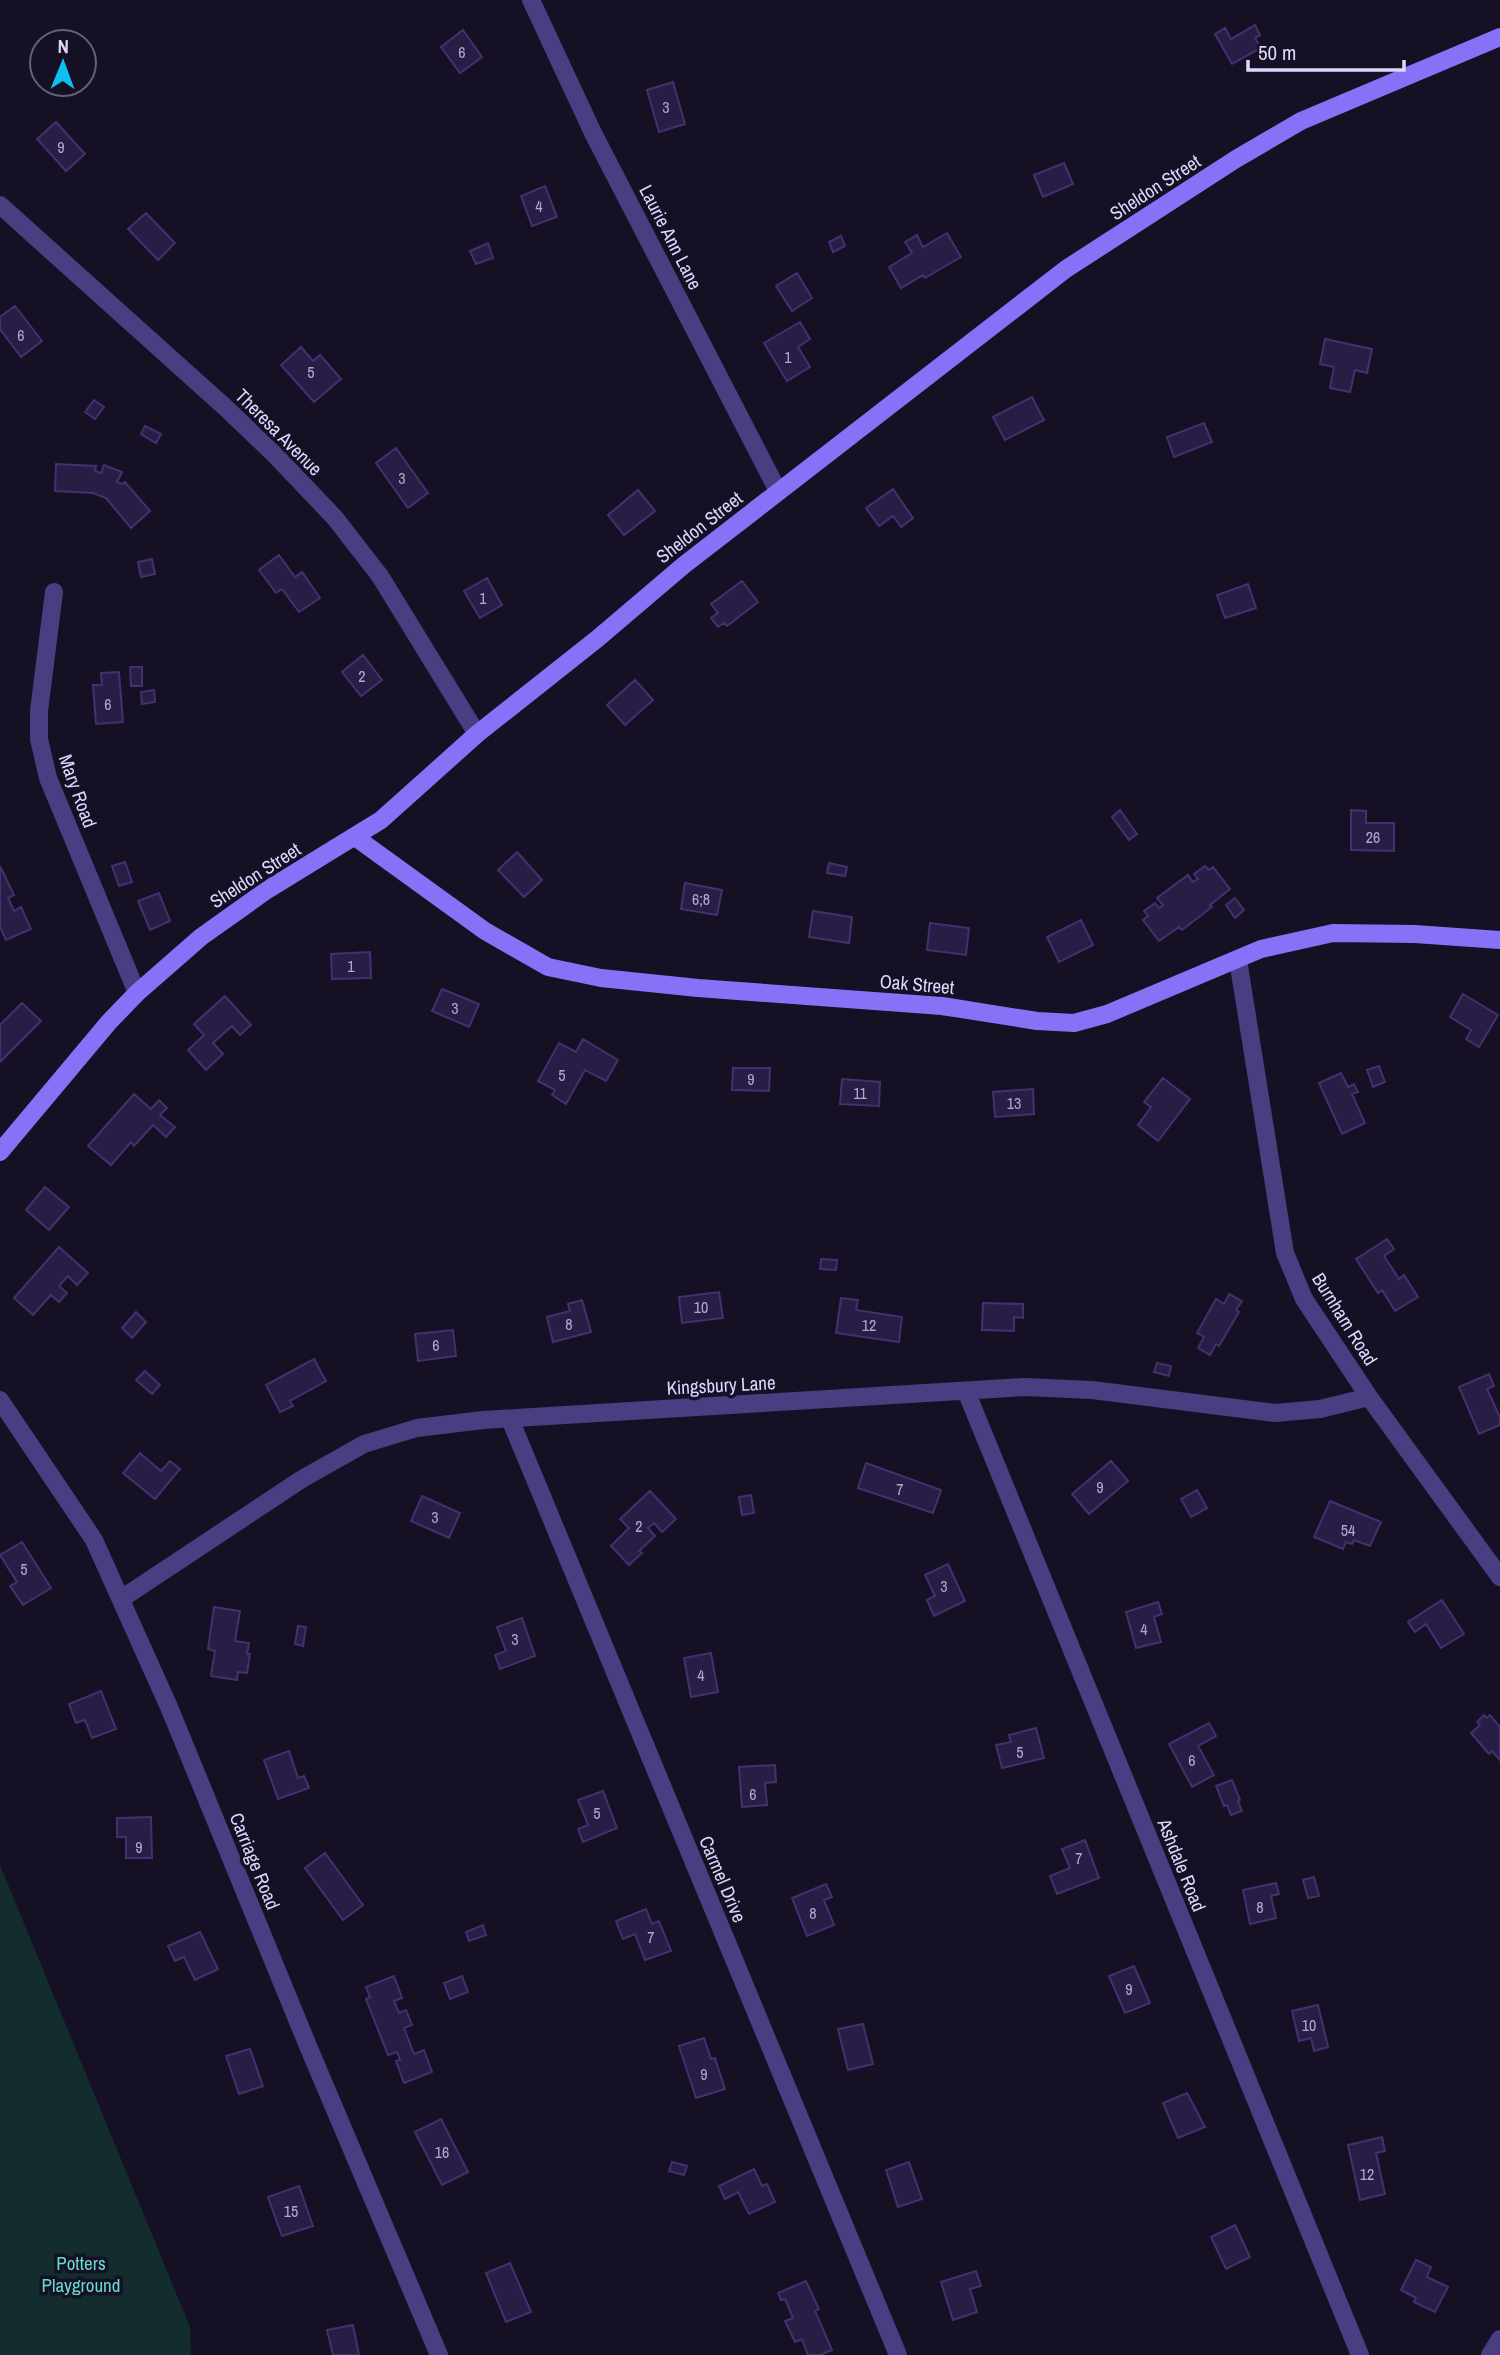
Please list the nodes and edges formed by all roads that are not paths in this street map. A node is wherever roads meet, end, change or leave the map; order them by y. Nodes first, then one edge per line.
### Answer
1 (531, 0) edge
2 (1500, 37) edge
3 (0, 205) edge
4 (778, 491) junction
5 (54, 592) dead end
6 (477, 734) junction
7 (355, 836) junction
8 (1500, 940) edge
9 (1238, 960) junction
10 (137, 993) junction
11 (0, 1152) edge
12 (966, 1391) junction
13 (1369, 1396) junction
14 (0, 1400) edge
15 (510, 1419) junction
16 (1500, 1577) edge
17 (121, 1599) junction
18 (1500, 2339) edge
19 (439, 2355) edge
20 (898, 2355) edge
21 (1360, 2355) edge
22 (1490, 2355) edge

1 - 4 street, Laurie Ann Lane
2 - 4 street, Sheldon Street
3 - 6 street, Theresa Avenue
4 - 6 street, Sheldon Street
5 - 10 street, Mary Road
6 - 7 street, Sheldon Street
7 - 9 street, Oak Street
7 - 10 street, Sheldon Street
8 - 9 street, Oak Street
9 - 13 street, Burnham Road
10 - 11 street, Sheldon Street
12 - 13 street, Kingsbury Lane
12 - 15 street, Kingsbury Lane
12 - 21 street, Ashdale Road
13 - 16 street, Burnham Road
14 - 17 street, Carriage Road
15 - 17 street, Kingsbury Lane
15 - 20 street, Carmel Drive
17 - 19 street, Carriage Road
18 - 22 street

